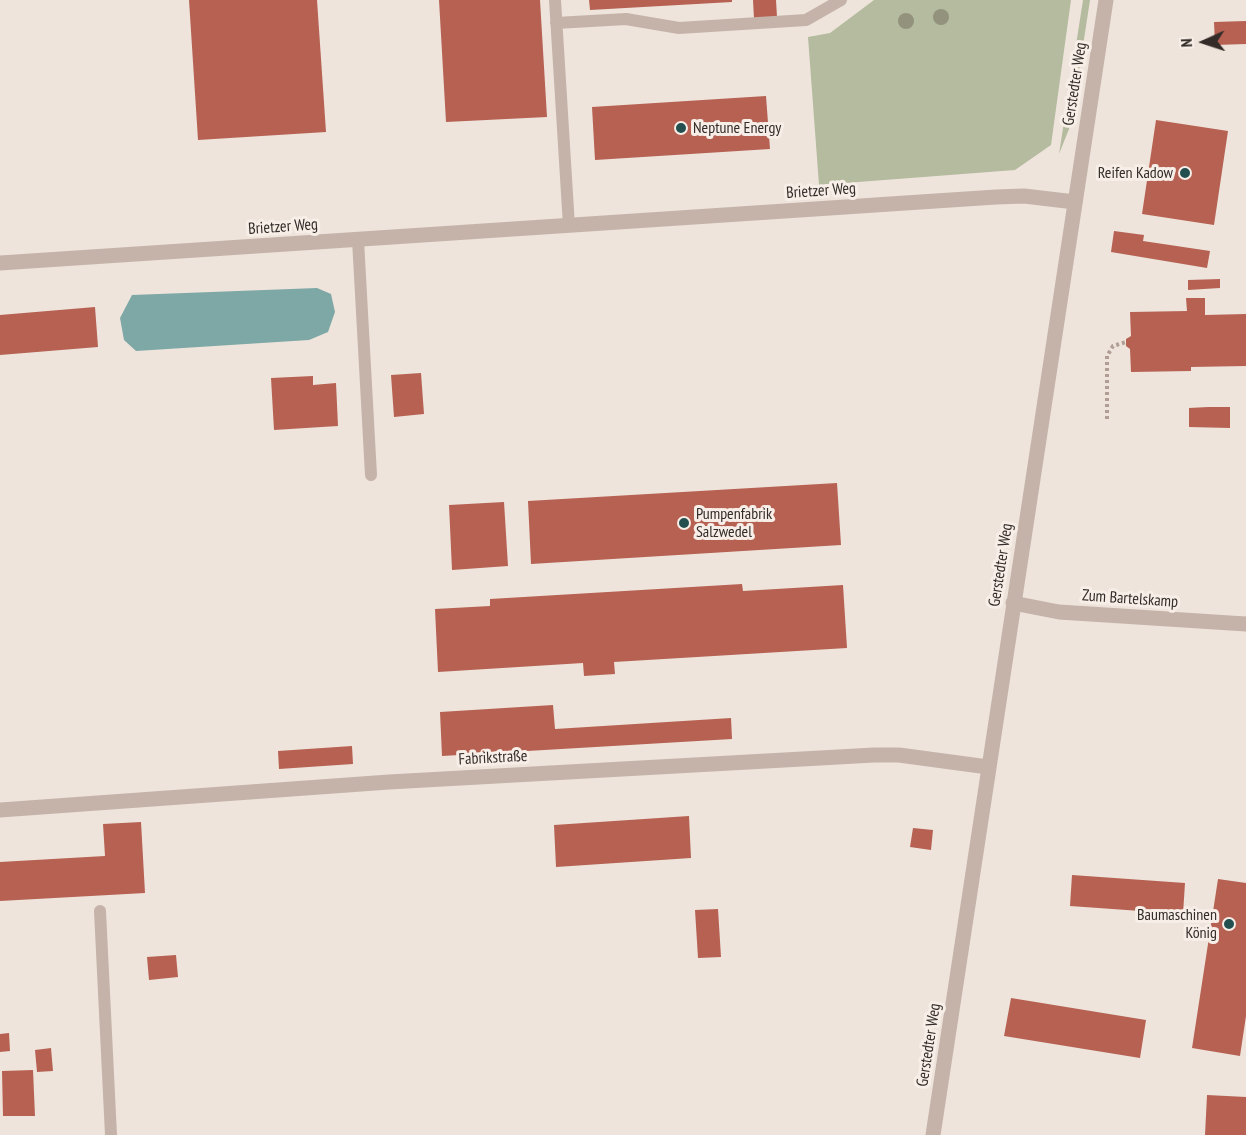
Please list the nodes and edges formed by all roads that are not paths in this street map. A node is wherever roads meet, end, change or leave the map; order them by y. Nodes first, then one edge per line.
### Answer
1 (555, 0) edge
2 (841, 0) edge
3 (1106, 0) edge
4 (556, 23) junction
5 (1075, 202) junction
6 (569, 226) junction
7 (358, 240) junction
8 (0, 263) edge
9 (371, 475) dead end
10 (1013, 603) junction
11 (1246, 624) edge
12 (988, 767) junction
13 (0, 810) edge
14 (100, 911) dead end
15 (111, 1135) edge
16 (933, 1135) edge

1 - 4 lane
2 - 4 lane
3 - 5 street, Gerstedter Weg
4 - 6 lane
5 - 6 street, Brietzer Weg
5 - 10 street, Gerstedter Weg
6 - 7 street, Brietzer Weg
7 - 8 street, Brietzer Weg
7 - 9 lane
10 - 11 street, Zum Bartelskamp
10 - 12 street, Gerstedter Weg
12 - 13 street, Fabrikstraße
12 - 16 street, Gerstedter Weg
14 - 15 lane

